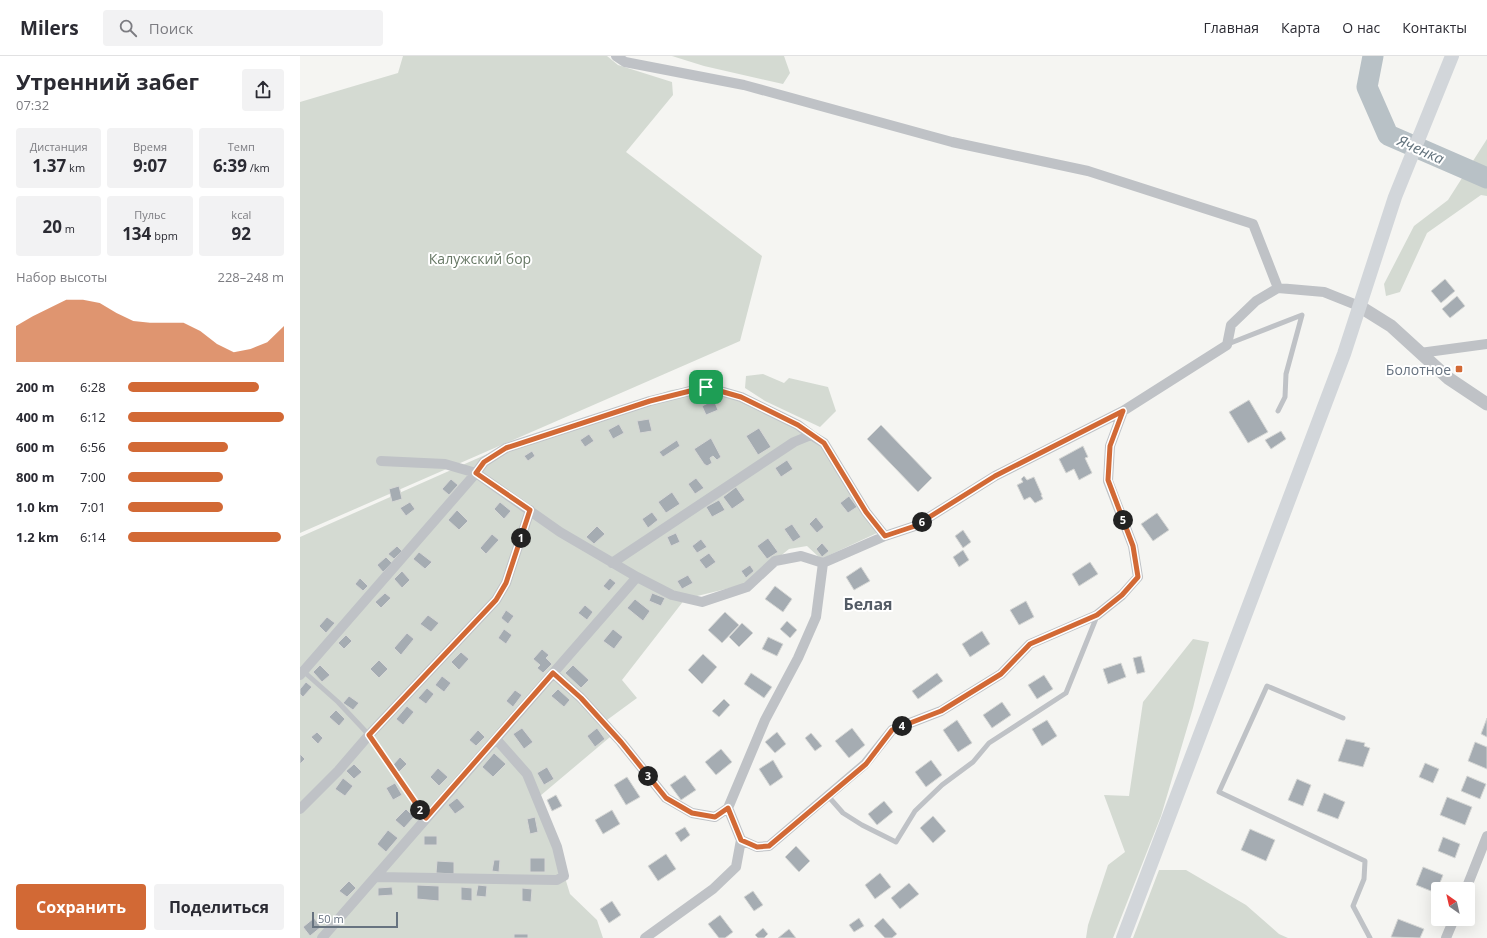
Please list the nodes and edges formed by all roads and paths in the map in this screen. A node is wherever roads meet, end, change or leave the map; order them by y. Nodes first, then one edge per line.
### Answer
1 (616, 56) edge
2 (1452, 56) edge
3 (1278, 288) junction
4 (1359, 306) junction
5 (1487, 344) edge
6 (1227, 345) junction
7 (1420, 353) junction
8 (1487, 404) edge
9 (1123, 411) junction
10 (1278, 411) dead end
11 (811, 435) junction
12 (381, 461) dead end
13 (476, 473) junction
14 (530, 510) junction
15 (885, 536) junction
16 (612, 563) junction
17 (823, 563) junction
18 (637, 577) junction
19 (1097, 615) junction
20 (301, 672) edge
21 (553, 673) junction
22 (1343, 718) dead end
23 (369, 735) junction
24 (496, 739) junction
25 (828, 796) junction
26 (728, 808) junction
27 (300, 809) edge
28 (426, 818) junction
29 (1487, 836) edge
30 (741, 840) junction
31 (377, 877) junction
32 (1469, 882) edge
33 (1451, 926) edge
34 (322, 938) edge
35 (645, 938) edge
36 (1123, 938) edge
37 (1370, 938) edge
38 (1446, 938) edge

1 - 3 street
2 - 4 main road
3 - 4 street
3 - 6 street
4 - 7 street
4 - 36 main road
5 - 7 street
6 - 9 street
6 - 10 lane
7 - 8 street
9 - 15 street
9 - 19 street
11 - 13 street
11 - 15 street
11 - 16 street
12 - 13 street
13 - 14 street
13 - 20 street
14 - 16 street
14 - 23 street
15 - 17 street
16 - 18 street
17 - 18 street
17 - 26 street
18 - 21 street
19 - 25 street
19 - 25 lane
20 - 23 lane
21 - 24 street
21 - 26 street
22 - 37 lane
23 - 27 street
23 - 28 lane
24 - 28 street
24 - 31 street
25 - 30 street
26 - 30 street
28 - 31 street
29 - 32 street
30 - 35 street
31 - 34 street
33 - 38 street

